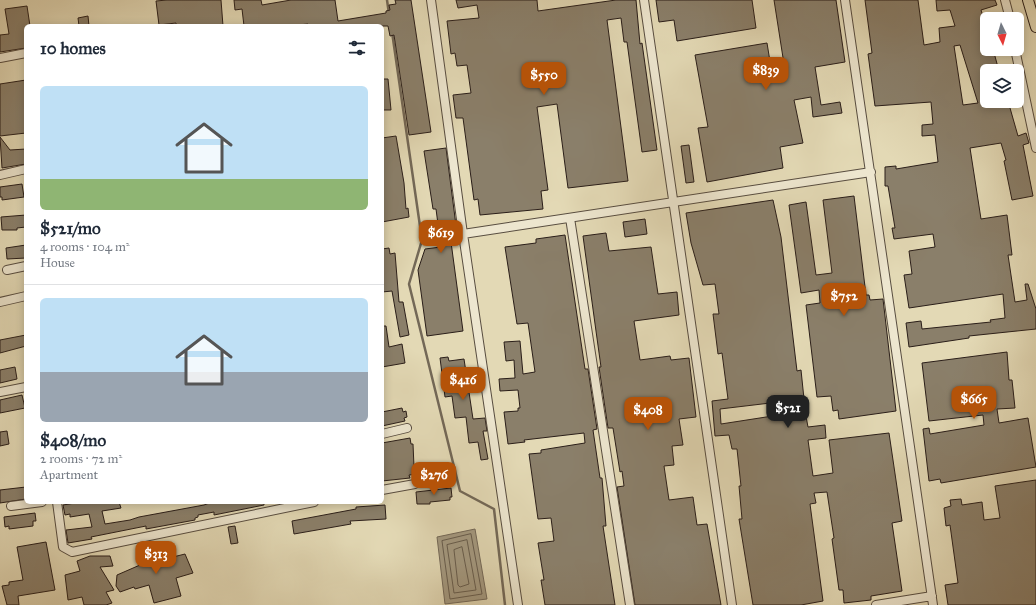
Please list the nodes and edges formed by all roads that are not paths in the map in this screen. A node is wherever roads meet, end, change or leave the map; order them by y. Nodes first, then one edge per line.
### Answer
1 (431, 0) edge
2 (644, 0) edge
3 (845, 0) edge
4 (1005, 0) edge
5 (1028, 0) edge
6 (1008, 12) edge
7 (1036, 27) edge
8 (24, 54) edge
9 (1016, 56) edge
10 (0, 58) edge
11 (1036, 148) edge
12 (24, 169) edge
13 (871, 172) junction
14 (0, 175) edge
15 (673, 203) junction
16 (570, 218) junction
17 (462, 234) junction
18 (24, 266) edge
19 (7, 270) dead end
20 (24, 296) edge
21 (0, 302) edge
22 (24, 387) edge
23 (0, 392) edge
24 (407, 428) dead end
25 (384, 434) edge
26 (415, 484) dead end
27 (384, 490) edge
28 (26, 504) edge
29 (57, 504) edge
30 (289, 504) edge
31 (276, 505) edge
32 (11, 506) dead end
33 (932, 596) junction
34 (518, 605) edge
35 (630, 605) edge
36 (732, 605) edge
37 (876, 605) edge
38 (932, 605) edge

1 - 17 street
2 - 15 street
3 - 13 street
4 - 6 street
5 - 7 main road
8 - 10 street
9 - 11 street
12 - 14 street
13 - 15 street
13 - 33 street
15 - 16 street
15 - 36 street
16 - 17 street
16 - 35 street
17 - 34 street
18 - 19 street
20 - 21 street
22 - 23 street
24 - 25 street
26 - 27 street
28 - 32 street
29 - 31 street
30 - 31 street
33 - 37 street
33 - 38 street

